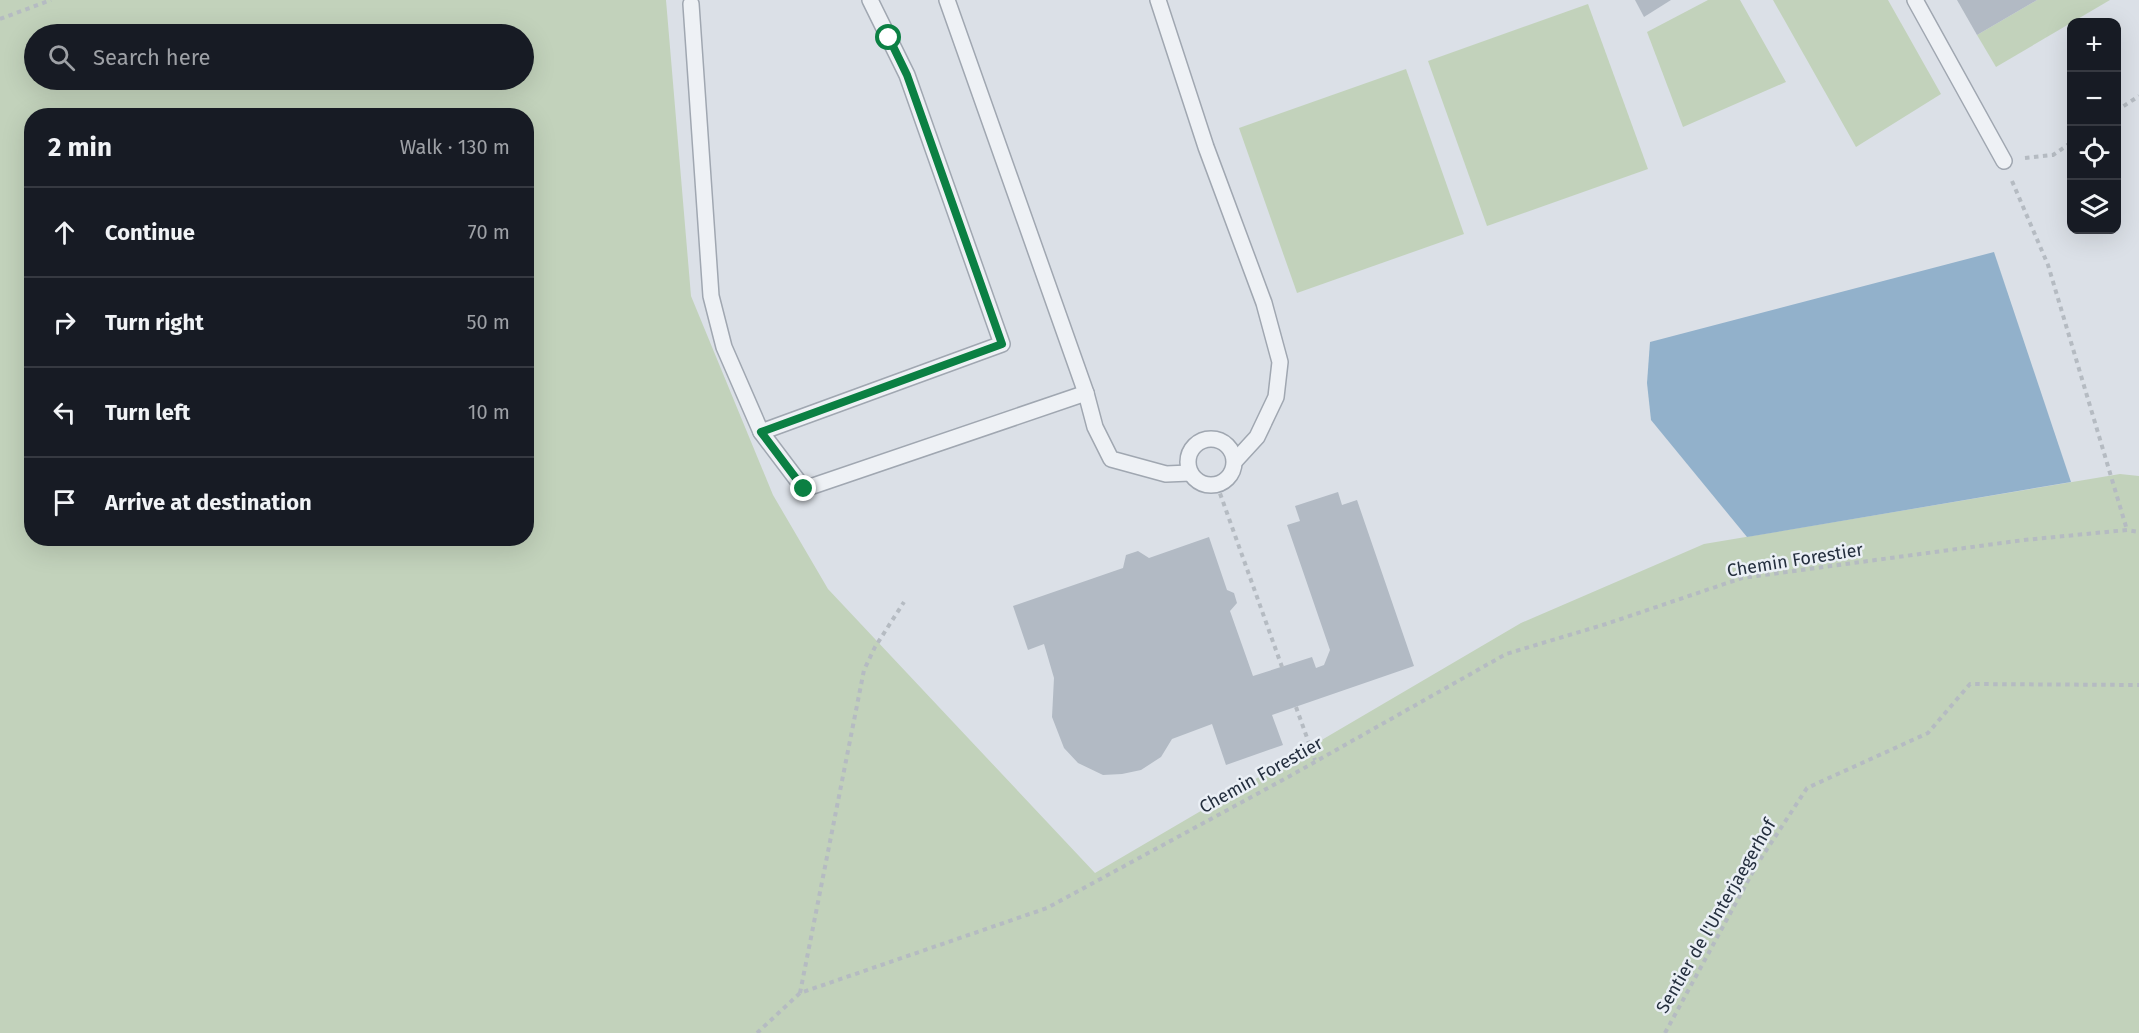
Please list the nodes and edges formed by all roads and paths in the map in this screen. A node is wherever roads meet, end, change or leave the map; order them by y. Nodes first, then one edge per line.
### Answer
1 (51, 0) edge
2 (870, 0) edge
3 (947, 0) edge
4 (1158, 0) edge
5 (1915, 0) edge
6 (691, 4) dead end
7 (0, 19) edge
8 (2139, 96) edge
9 (2121, 108) edge
10 (2067, 145) edge
11 (2004, 161) junction
12 (1086, 393) junction
13 (761, 432) junction
14 (1235, 461) junction
15 (1190, 473) junction
16 (1217, 485) junction
17 (2127, 530) junction
18 (2139, 531) edge
19 (904, 602) dead end
20 (1282, 667) dead end
21 (2139, 685) edge
22 (1296, 707) dead end
23 (1315, 760) junction
24 (800, 993) junction
25 (757, 1033) edge
26 (1665, 1033) edge

1 - 7 path
2 - 13 lane
3 - 12 lane
4 - 14 lane
5 - 11 lane
6 - 13 lane
8 - 9 path
10 - 11 path
11 - 17 path
12 - 13 lane
12 - 15 lane
14 - 15 lane
14 - 16 lane
15 - 16 lane
16 - 20 path
17 - 18 path, Chemin Forestier
17 - 23 path, Chemin Forestier
19 - 24 path
21 - 26 path, Sentier de l'Unterjaegerhof
22 - 23 path
23 - 24 path, Chemin Forestier
24 - 25 path

